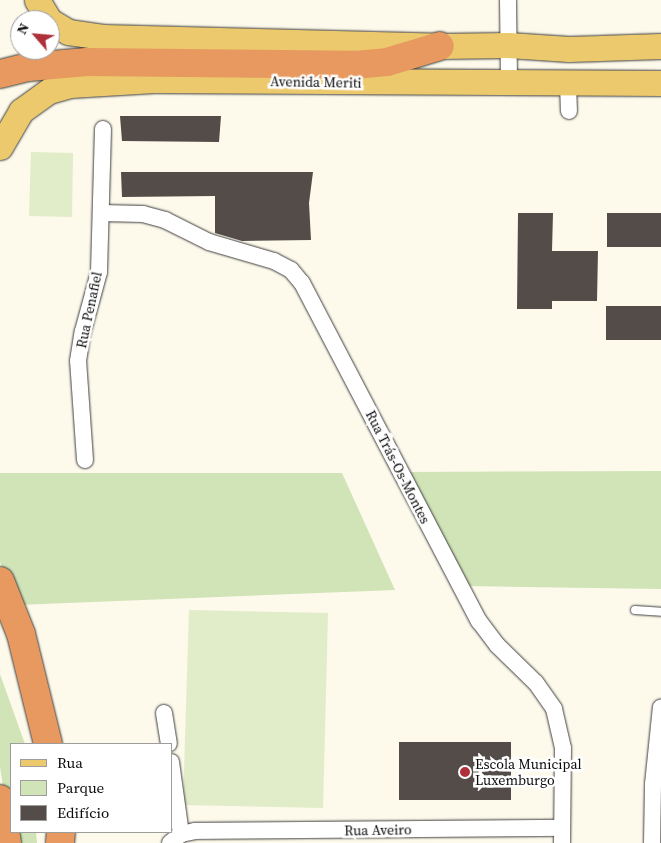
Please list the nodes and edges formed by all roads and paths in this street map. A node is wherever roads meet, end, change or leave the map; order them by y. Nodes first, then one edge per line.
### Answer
1 (37, 0) edge
2 (508, 0) edge
3 (45, 10) edge
4 (60, 25) edge
5 (508, 44) junction
6 (440, 46) junction
7 (661, 46) edge
8 (0, 74) edge
9 (509, 83) junction
10 (661, 83) edge
11 (568, 84) junction
12 (569, 111) dead end
13 (103, 129) dead end
14 (0, 147) edge
15 (101, 213) junction
16 (85, 460) dead end
17 (0, 581) edge
18 (635, 610) dead end
19 (661, 612) edge
20 (661, 707) edge
21 (164, 713) dead end
22 (48, 743) edge
23 (169, 743) edge
24 (659, 749) edge
25 (172, 769) edge
26 (0, 799) edge
27 (182, 836) edge
28 (562, 836) edge
29 (7, 843) edge
30 (652, 843) edge

1 - 3 main road
2 - 5 street
4 - 6 main road
5 - 6 main road
5 - 7 main road
5 - 9 street
6 - 8 highway
9 - 11 main road, Avenida Meriti
9 - 14 main road, Avenida Meriti
10 - 11 main road, Avenida Meriti
11 - 12 street
13 - 15 street, Rua Penafiel
15 - 16 street, Rua Penafiel
15 - 28 street, Rua Trás-Os-Montes
17 - 22 highway
18 - 19 lane
20 - 24 street
21 - 23 street
24 - 30 street
25 - 27 street
26 - 29 highway
27 - 28 street, Rua Aveiro

